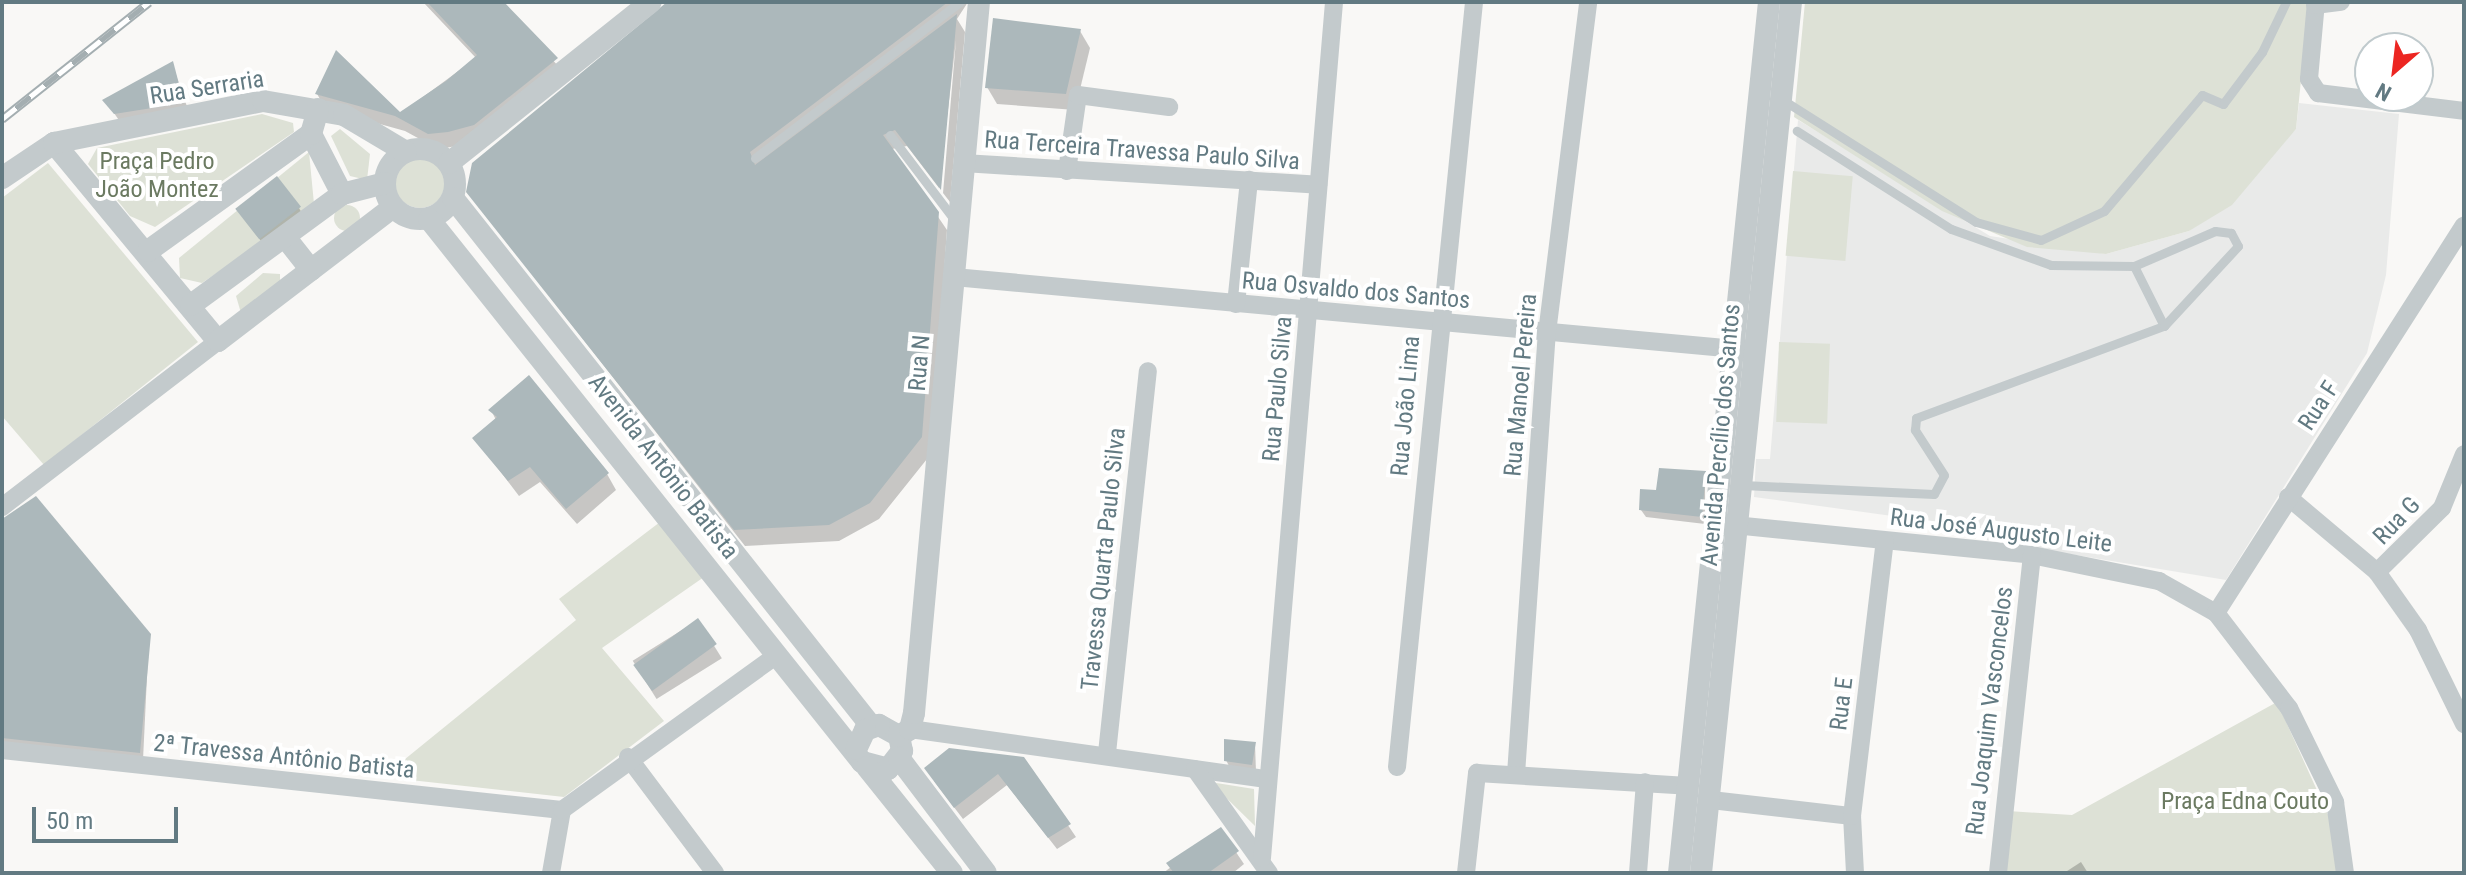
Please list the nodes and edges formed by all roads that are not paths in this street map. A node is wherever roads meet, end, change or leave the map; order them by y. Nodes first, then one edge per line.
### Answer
1 (651, 2) edge
2 (960, 2) edge
3 (979, 2) edge
4 (1334, 2) edge
5 (1474, 2) edge
6 (1588, 2) edge
7 (1769, 2) edge
8 (1791, 2) edge
9 (2286, 2) edge
10 (2341, 2) edge
11 (2316, 4) edge
12 (1781, 98) junction
13 (1169, 107) dead end
14 (318, 109) junction
15 (2464, 111) edge
16 (1797, 131) dead end
17 (311, 134) junction
18 (890, 135) dead end
19 (54, 143) junction
20 (406, 152) junction
21 (1763, 156) junction
22 (755, 158) dead end
23 (449, 163) junction
24 (963, 163) junction
25 (1067, 171) junction
26 (2, 178) edge
27 (1249, 180) junction
28 (385, 183) junction
29 (1318, 185) junction
30 (342, 194) junction
31 (453, 198) junction
32 (393, 207) junction
33 (429, 219) junction
34 (958, 225) junction
35 (2464, 225) edge
36 (285, 237) junction
37 (148, 251) junction
38 (2134, 266) junction
39 (311, 270) junction
40 (954, 277) junction
41 (1236, 304) junction
42 (191, 305) junction
43 (1309, 312) junction
44 (1437, 323) junction
45 (2164, 326) junction
46 (1547, 333) junction
47 (218, 341) junction
48 (1742, 350) junction
49 (1148, 371) dead end
50 (2464, 454) edge
51 (1743, 485) junction
52 (2458, 487) edge
53 (2288, 497) junction
54 (2, 507) edge
55 (1716, 522) junction
56 (1740, 526) junction
57 (1885, 541) junction
58 (2032, 555) junction
59 (731, 557) junction
60 (713, 571) junction
61 (2377, 572) junction
62 (2216, 613) junction
63 (778, 654) junction
64 (2464, 724) edge
65 (871, 726) junction
66 (903, 741) junction
67 (2, 750) edge
68 (1107, 753) junction
69 (628, 757) junction
70 (862, 758) junction
71 (1397, 767) dead end
72 (1195, 769) junction
73 (1516, 774) junction
74 (1267, 779) junction
75 (1645, 782) junction
76 (1688, 786) junction
77 (1711, 800) junction
78 (562, 810) junction
79 (1852, 816) junction
80 (1266, 865) edge
81 (551, 873) edge
82 (715, 873) edge
83 (952, 873) edge
84 (986, 873) edge
85 (1466, 873) edge
86 (1638, 873) edge
87 (1679, 873) edge
88 (1701, 873) edge
89 (1855, 873) edge
90 (1998, 873) edge
91 (2345, 873) edge

1 - 23 street
2 - 22 lane
3 - 24 street, Rua N
4 - 29 street, Rua Paulo Silva
5 - 44 street, Rua João Lima
6 - 46 street, Rua Manoel Pereira
7 - 21 street, Avenida Percílio dos Santos
8 - 12 street, Avenida Percílio dos Santos
9 - 12 lane
10 - 11 street
11 - 15 street
12 - 21 street, Avenida Percílio dos Santos
13 - 25 street
14 - 17 street
14 - 19 street, Rua Serraria
14 - 20 street, Rua Serraria
16 - 38 lane
17 - 30 street
17 - 37 street
18 - 34 lane
19 - 26 street
19 - 37 street
20 - 23 street
20 - 28 street
21 - 48 street, Avenida Percílio dos Santos
23 - 31 street
24 - 25 street, Rua Terceira Travessa Paulo Silva
24 - 34 street, Rua N
25 - 27 street, Rua Terceira Travessa Paulo Silva
27 - 29 street, Rua Terceira Travessa Paulo Silva
27 - 41 street
28 - 30 street
28 - 32 street
29 - 43 street, Rua Paulo Silva
30 - 36 street
31 - 33 street
31 - 59 street, Avenida Antônio Batista
32 - 33 street
32 - 39 street
33 - 60 street, Avenida Antônio Batista
34 - 40 street, Rua N
35 - 53 street, Rua F
36 - 39 street
36 - 42 street
37 - 42 street
38 - 45 lane
38 - 45 lane
39 - 47 street
40 - 41 street, Rua Osvaldo dos Santos
40 - 66 street, Rua N
41 - 43 street, Rua Osvaldo dos Santos
42 - 47 street
43 - 44 street, Rua Osvaldo dos Santos
43 - 74 street, Rua Paulo Silva
44 - 46 street, Rua Osvaldo dos Santos
44 - 71 street, Rua João Lima
45 - 51 lane
46 - 48 street, Rua Osvaldo dos Santos
46 - 73 street, Rua Manoel Pereira
47 - 54 street
48 - 51 street, Avenida Percílio dos Santos
48 - 55 street, Avenida Percílio dos Santos
49 - 68 street, Travessa Quarta Paulo Silva
50 - 52 street, Rua G
51 - 56 street, Avenida Percílio dos Santos
52 - 61 street, Rua G
53 - 61 street
53 - 62 street, Rua F
55 - 56 street, Rua José Augusto Leite
55 - 76 street, Avenida Percílio dos Santos
56 - 57 street, Rua José Augusto Leite
56 - 77 street, Avenida Percílio dos Santos
57 - 58 street, Rua José Augusto Leite
57 - 79 street, Rua E
58 - 62 street, Rua José Augusto Leite
58 - 90 street, Rua Joaquim Vasconcelos
59 - 60 street
59 - 65 street, Avenida Antônio Batista
60 - 63 street, Avenida Antônio Batista
61 - 64 street
62 - 91 street, Rua José Augusto Leite
63 - 69 street
63 - 70 street, Avenida Antônio Batista
65 - 66 street
65 - 70 street
66 - 68 street
66 - 70 street
66 - 84 street
67 - 78 street, 2ª Travessa Antônio Batista
68 - 72 street
69 - 78 street
69 - 82 street
70 - 83 street, Avenida Antônio Batista
72 - 74 street
72 - 80 street, Rua Paulo Silva
73 - 75 street
73 - 85 street
74 - 80 street, Rua Paulo Silva
75 - 76 street
75 - 86 street
76 - 87 street, Avenida Percílio dos Santos
77 - 79 street
77 - 88 street, Avenida Percílio dos Santos
78 - 81 street
79 - 89 street, Rua E

